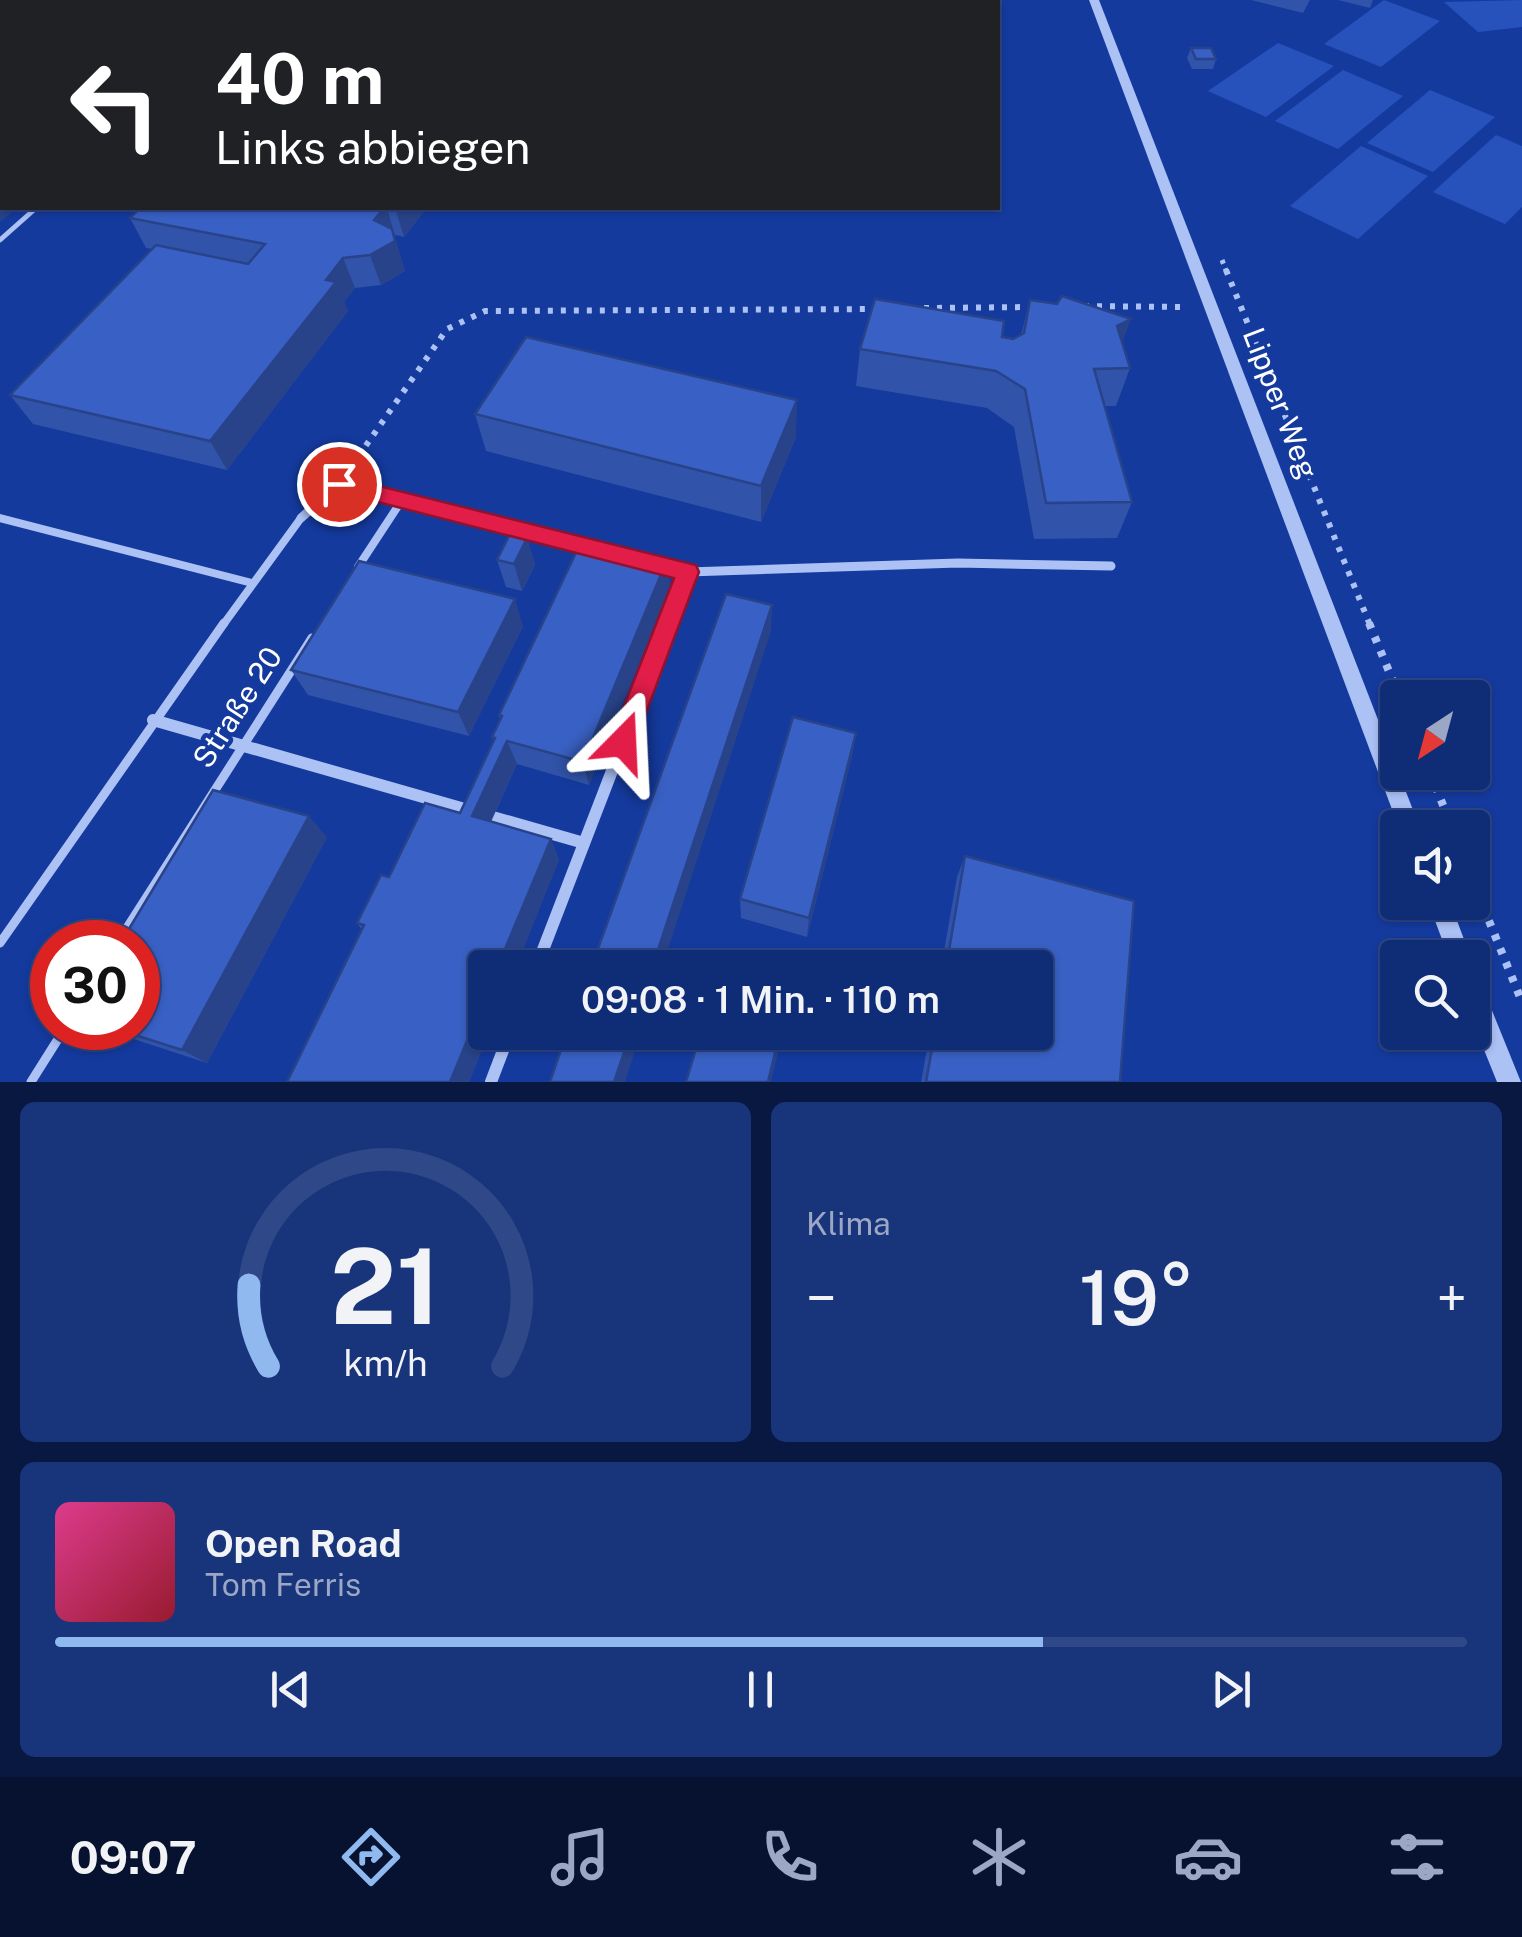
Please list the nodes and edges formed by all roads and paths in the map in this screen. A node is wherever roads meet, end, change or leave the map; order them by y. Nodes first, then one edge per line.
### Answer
1 (1094, 0) edge
2 (34, 210) edge
3 (0, 240) edge
4 (1218, 250) dead end
5 (1069, 306) edge
6 (1049, 307) edge
7 (890, 308) edge
8 (910, 308) edge
9 (1213, 309) junction
10 (339, 484) junction
11 (402, 500) junction
12 (0, 518) edge
13 (301, 518) joint
14 (612, 553) edge
15 (650, 562) edge
16 (1112, 566) dead end
17 (688, 572) junction
18 (348, 582) edge
19 (252, 583) junction
20 (316, 631) edge
21 (1393, 680) edge
22 (153, 720) junction
23 (241, 746) junction
24 (1403, 810) edge
25 (584, 843) junction
26 (132, 920) edge
27 (1489, 920) edge
28 (0, 943) edge
29 (543, 950) edge
30 (1522, 1002) edge
31 (1490, 1036) edge
32 (51, 1050) edge
33 (503, 1050) edge
34 (31, 1082) edge
35 (491, 1082) edge
36 (1508, 1082) edge

1 - 9 street, Lipper Weg
2 - 3 lane
4 - 21 path
5 - 9 path
6 - 8 path
7 - 10 path
9 - 24 street, Lipper Weg
10 - 11 street
10 - 13 street
11 - 14 street
11 - 18 lane
12 - 19 lane
13 - 19 lane, Straße 20
15 - 17 street
16 - 17 street
17 - 25 street
19 - 22 lane, Straße 20
20 - 23 lane, Straße 20
22 - 23 street
22 - 28 lane, Straße 20
23 - 25 street
23 - 26 lane, Straße 20
25 - 29 street
27 - 30 path
31 - 36 street
32 - 34 lane
33 - 35 street

